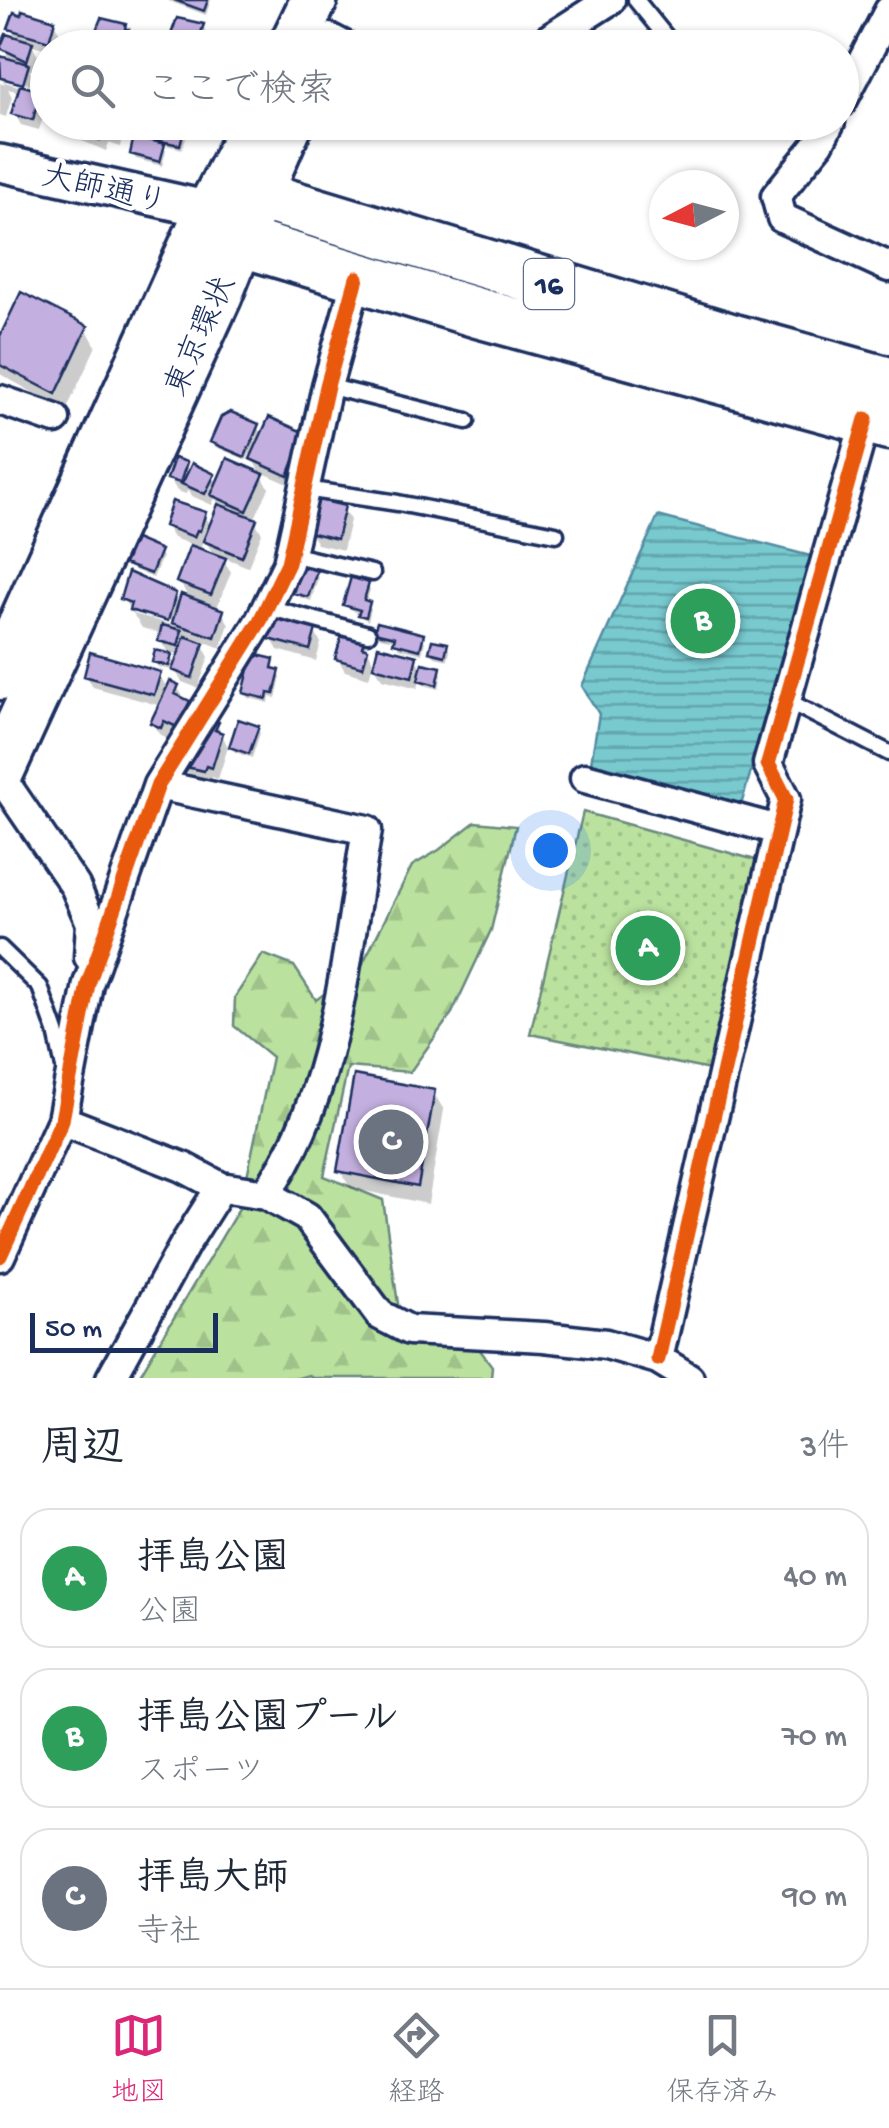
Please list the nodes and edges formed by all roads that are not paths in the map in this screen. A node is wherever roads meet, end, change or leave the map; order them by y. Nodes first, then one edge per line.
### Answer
1 (610, 0) edge
2 (636, 0) edge
3 (889, 11) edge
4 (563, 30) edge
5 (660, 30) edge
6 (859, 68) edge
7 (250, 140) edge
8 (282, 140) edge
9 (821, 140) edge
10 (0, 163) edge
11 (258, 195) junction
12 (224, 226) junction
13 (889, 267) edge
14 (357, 278) junction
15 (328, 386) junction
16 (0, 400) edge
17 (881, 409) edge
18 (55, 420) dead end
19 (467, 421) dead end
20 (305, 489) junction
21 (556, 534) dead end
22 (290, 554) junction
23 (372, 573) dead end
24 (267, 606) junction
25 (368, 634) dead end
26 (0, 675) edge
27 (784, 699) junction
28 (889, 752) edge
29 (0, 773) edge
30 (585, 778) dead end
31 (158, 784) junction
32 (778, 830) junction
33 (0, 948) edge
34 (88, 984) junction
35 (67, 1082) junction
36 (62, 1120) junction
37 (221, 1187) junction
38 (266, 1194) junction
39 (0, 1256) edge
40 (658, 1359) junction
41 (111, 1378) edge
42 (689, 1378) edge

1 - 4 street
2 - 5 lane
3 - 6 street
7 - 12 main road
8 - 11 main road
9 - 13 street
10 - 12 street, 大師通り
11 - 12 highway
11 - 17 highway, 16
12 - 14 highway, 東京環状 / 16
12 - 26 highway, 東京環状
12 - 29 highway, 東京環状
14 - 15 street
14 - 17 highway, 東京環状 / 16
15 - 19 lane
15 - 20 street
16 - 18 street
17 - 27 street
20 - 21 lane
20 - 22 street
22 - 23 lane
22 - 24 street
24 - 25 lane
24 - 31 street
27 - 28 lane
27 - 32 street
29 - 34 street
30 - 32 street
31 - 34 street
31 - 38 street
32 - 40 street
33 - 35 lane
34 - 35 street
35 - 36 street
36 - 37 street
36 - 39 street
37 - 38 street
37 - 41 street
38 - 40 street
40 - 42 street

